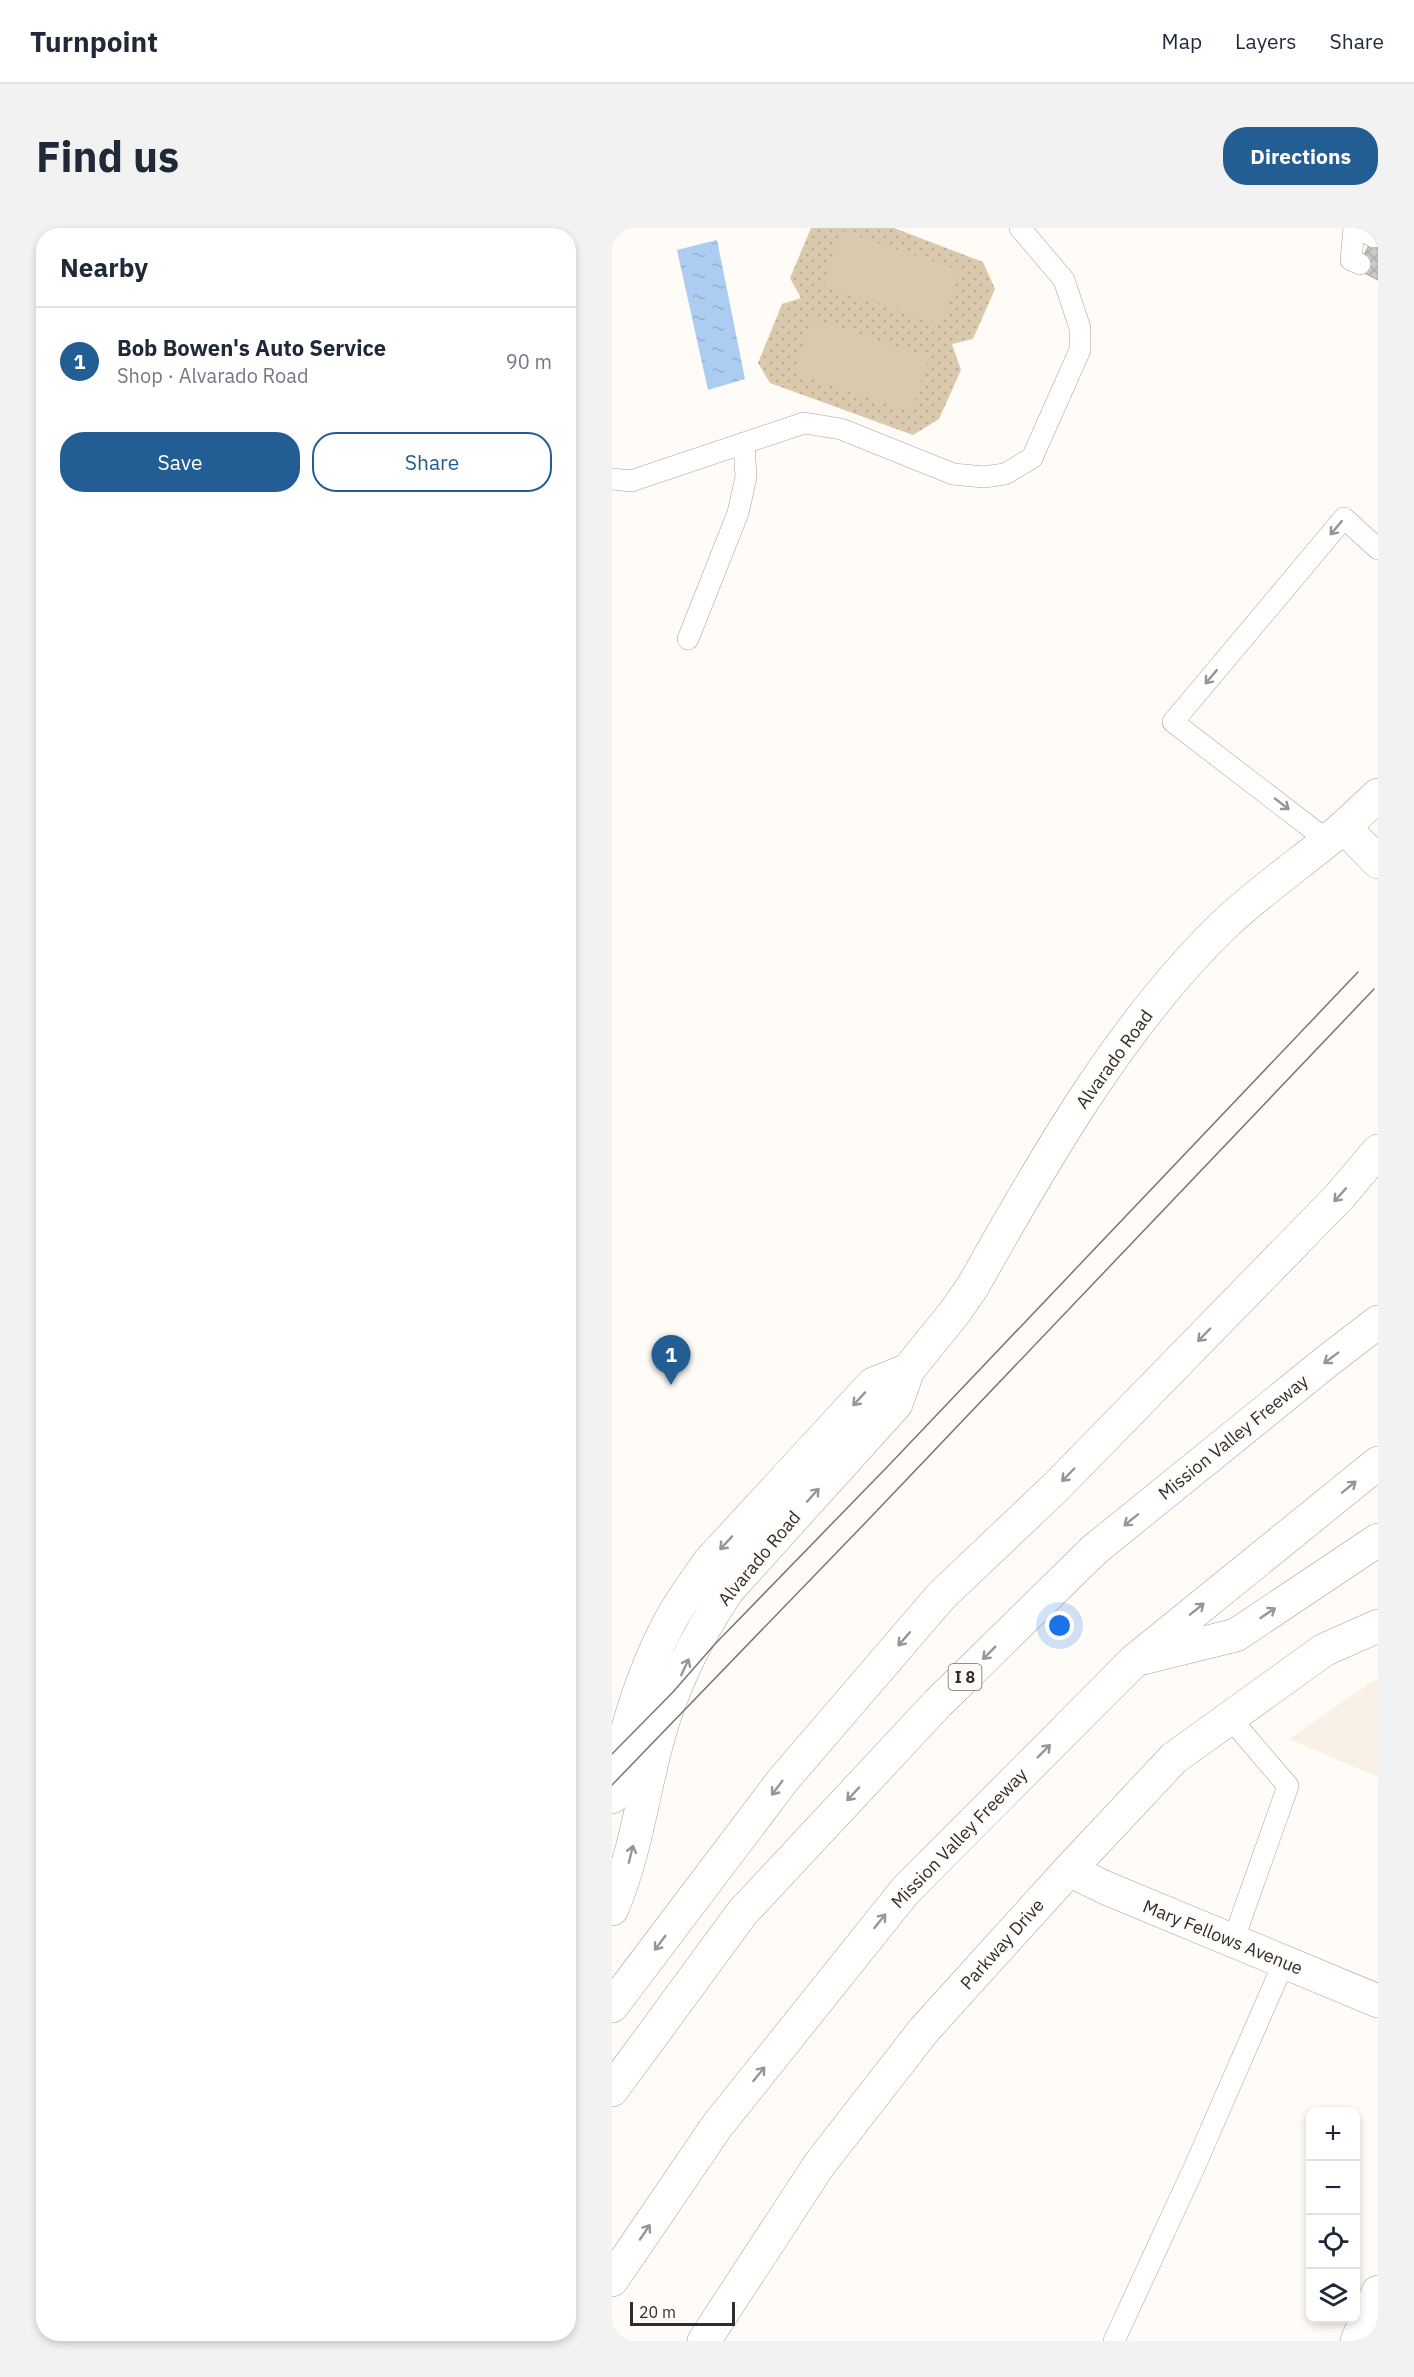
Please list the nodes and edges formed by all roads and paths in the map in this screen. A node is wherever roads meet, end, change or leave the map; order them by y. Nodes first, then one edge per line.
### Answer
1 (1020, 228) edge
2 (1362, 231) edge
3 (1360, 264) dead end
4 (744, 443) junction
5 (612, 479) edge
6 (1378, 549) edge
7 (688, 639) dead end
8 (1378, 795) edge
9 (1336, 834) junction
10 (1378, 862) edge
11 (1378, 1151) edge
12 (1378, 1322) edge
13 (908, 1370) junction
14 (1378, 1463) edge
15 (1378, 1540) edge
16 (1378, 1626) edge
17 (1135, 1660) junction
18 (1230, 1718) junction
19 (612, 1797) edge
20 (1069, 1870) junction
21 (612, 1909) edge
22 (1233, 1941) junction
23 (1284, 1962) junction
24 (1378, 2001) edge
25 (612, 2006) edge
26 (612, 2090) edge
27 (612, 2280) edge
28 (1378, 2292) edge
29 (704, 2341) edge
30 (1114, 2341) edge
31 (1357, 2341) edge

1 - 4 lane
2 - 3 lane
4 - 5 lane
4 - 7 lane
6 -> 9 lane
8 - 9 main road, Alvarado Road
9 - 10 main road
9 - 13 main road, Alvarado Road
11 -> 25 main road
12 -> 26 main road, Mission Valley Freeway / I 8
13 -> 19 main road, Alvarado Road
21 -> 13 main road, Alvarado Road
17 -> 14 main road, Mission Valley Freeway
17 -> 15 main road
16 - 18 main road, Parkway Drive
27 -> 17 main road, Mission Valley Freeway
18 - 20 main road, Parkway Drive
18 - 22 lane
20 - 22 main road, Mary Fellows Avenue
20 - 29 main road, Parkway Drive
22 - 23 main road, Mary Fellows Avenue
23 - 24 main road, Mary Fellows Avenue
23 - 30 lane
28 - 31 main road

